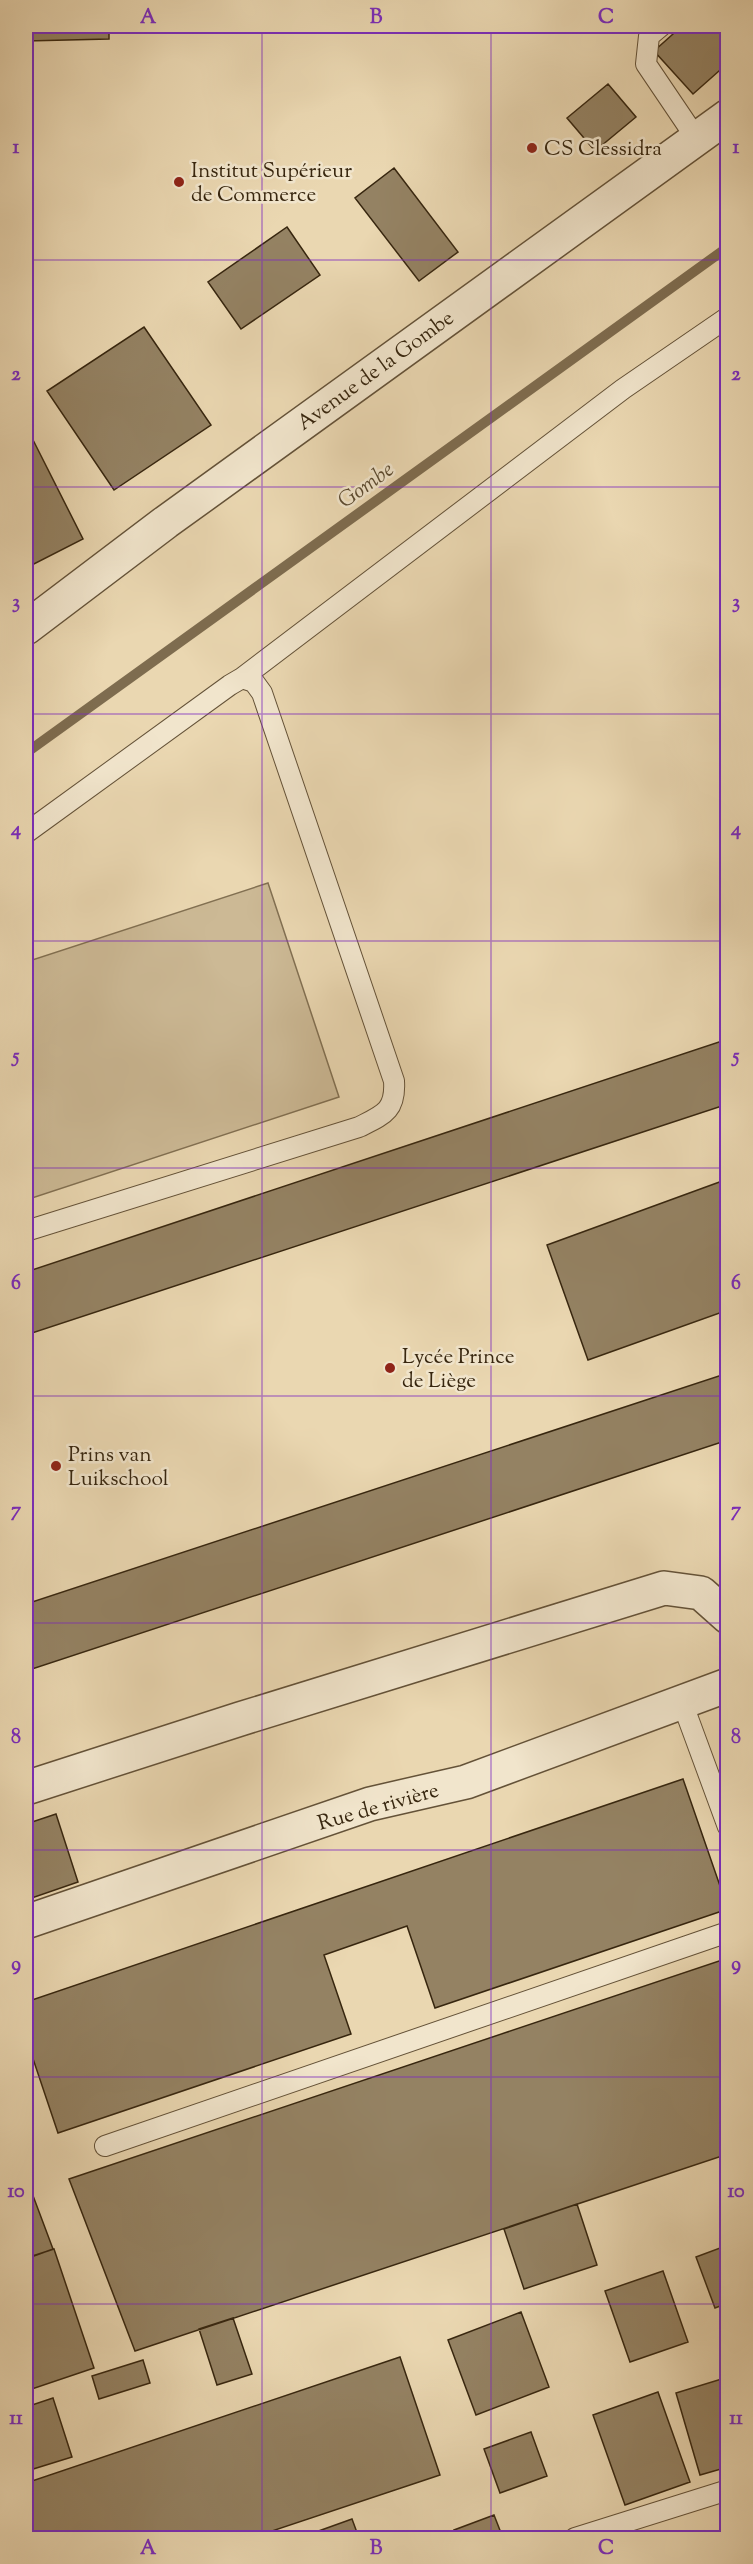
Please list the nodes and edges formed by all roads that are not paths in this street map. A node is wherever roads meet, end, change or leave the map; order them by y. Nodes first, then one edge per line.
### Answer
1 (661, 26) edge
2 (728, 116) edge
3 (696, 138) junction
4 (728, 318) edge
5 (26, 628) edge
6 (242, 678) junction
7 (26, 833) edge
8 (26, 1231) edge
9 (728, 1617) edge
10 (728, 1685) edge
11 (682, 1702) junction
12 (26, 1788) edge
13 (728, 1827) edge
14 (26, 1922) edge
15 (728, 1932) edge
16 (105, 2146) dead end
17 (728, 2490) edge
18 (575, 2538) edge

1 - 3 lane
2 - 3 street, Avenue de la Gombe
3 - 5 street, Avenue de la Gombe
4 - 6 lane
6 - 7 lane
6 - 8 lane
9 - 12 street
10 - 11 street, Rue de rivière
11 - 13 lane
11 - 14 street, Rue de rivière
15 - 16 lane
17 - 18 lane

